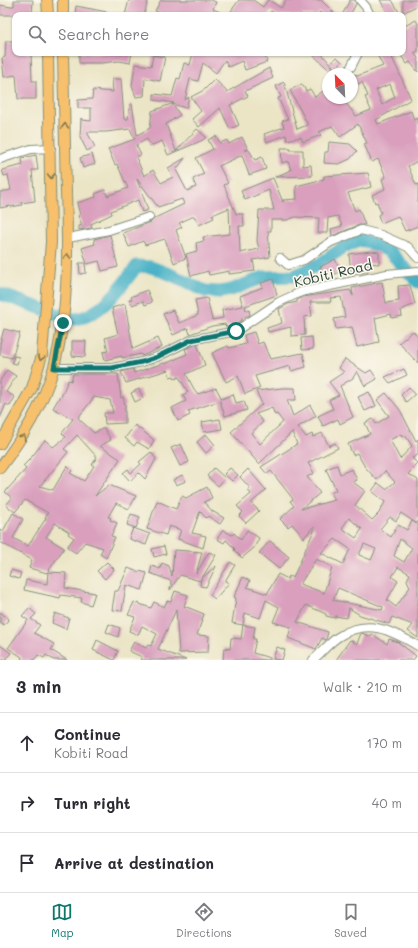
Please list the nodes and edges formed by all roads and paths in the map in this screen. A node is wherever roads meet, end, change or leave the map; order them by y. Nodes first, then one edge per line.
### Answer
1 (47, 0) edge
2 (63, 0) edge
3 (360, 0) edge
4 (48, 12) edge
5 (63, 12) edge
6 (368, 12) edge
7 (48, 56) edge
8 (63, 56) edge
9 (356, 56) edge
10 (351, 67) dead end
11 (50, 148) junction
12 (0, 158) edge
13 (150, 217) dead end
14 (68, 238) junction
15 (280, 258) dead end
16 (418, 258) edge
17 (412, 271) edge
18 (54, 368) junction
19 (0, 444) edge
20 (0, 468) edge
21 (418, 646) edge
22 (313, 660) edge

1 - 4 main road
2 - 5 main road
3 - 6 street
7 - 11 main road
14 -> 8 main road
9 - 10 street
11 - 12 street
11 -> 19 main road
13 - 14 street
18 -> 14 main road
15 - 16 street
17 - 18 street, Kobiti Road
20 -> 18 main road
21 - 22 street

